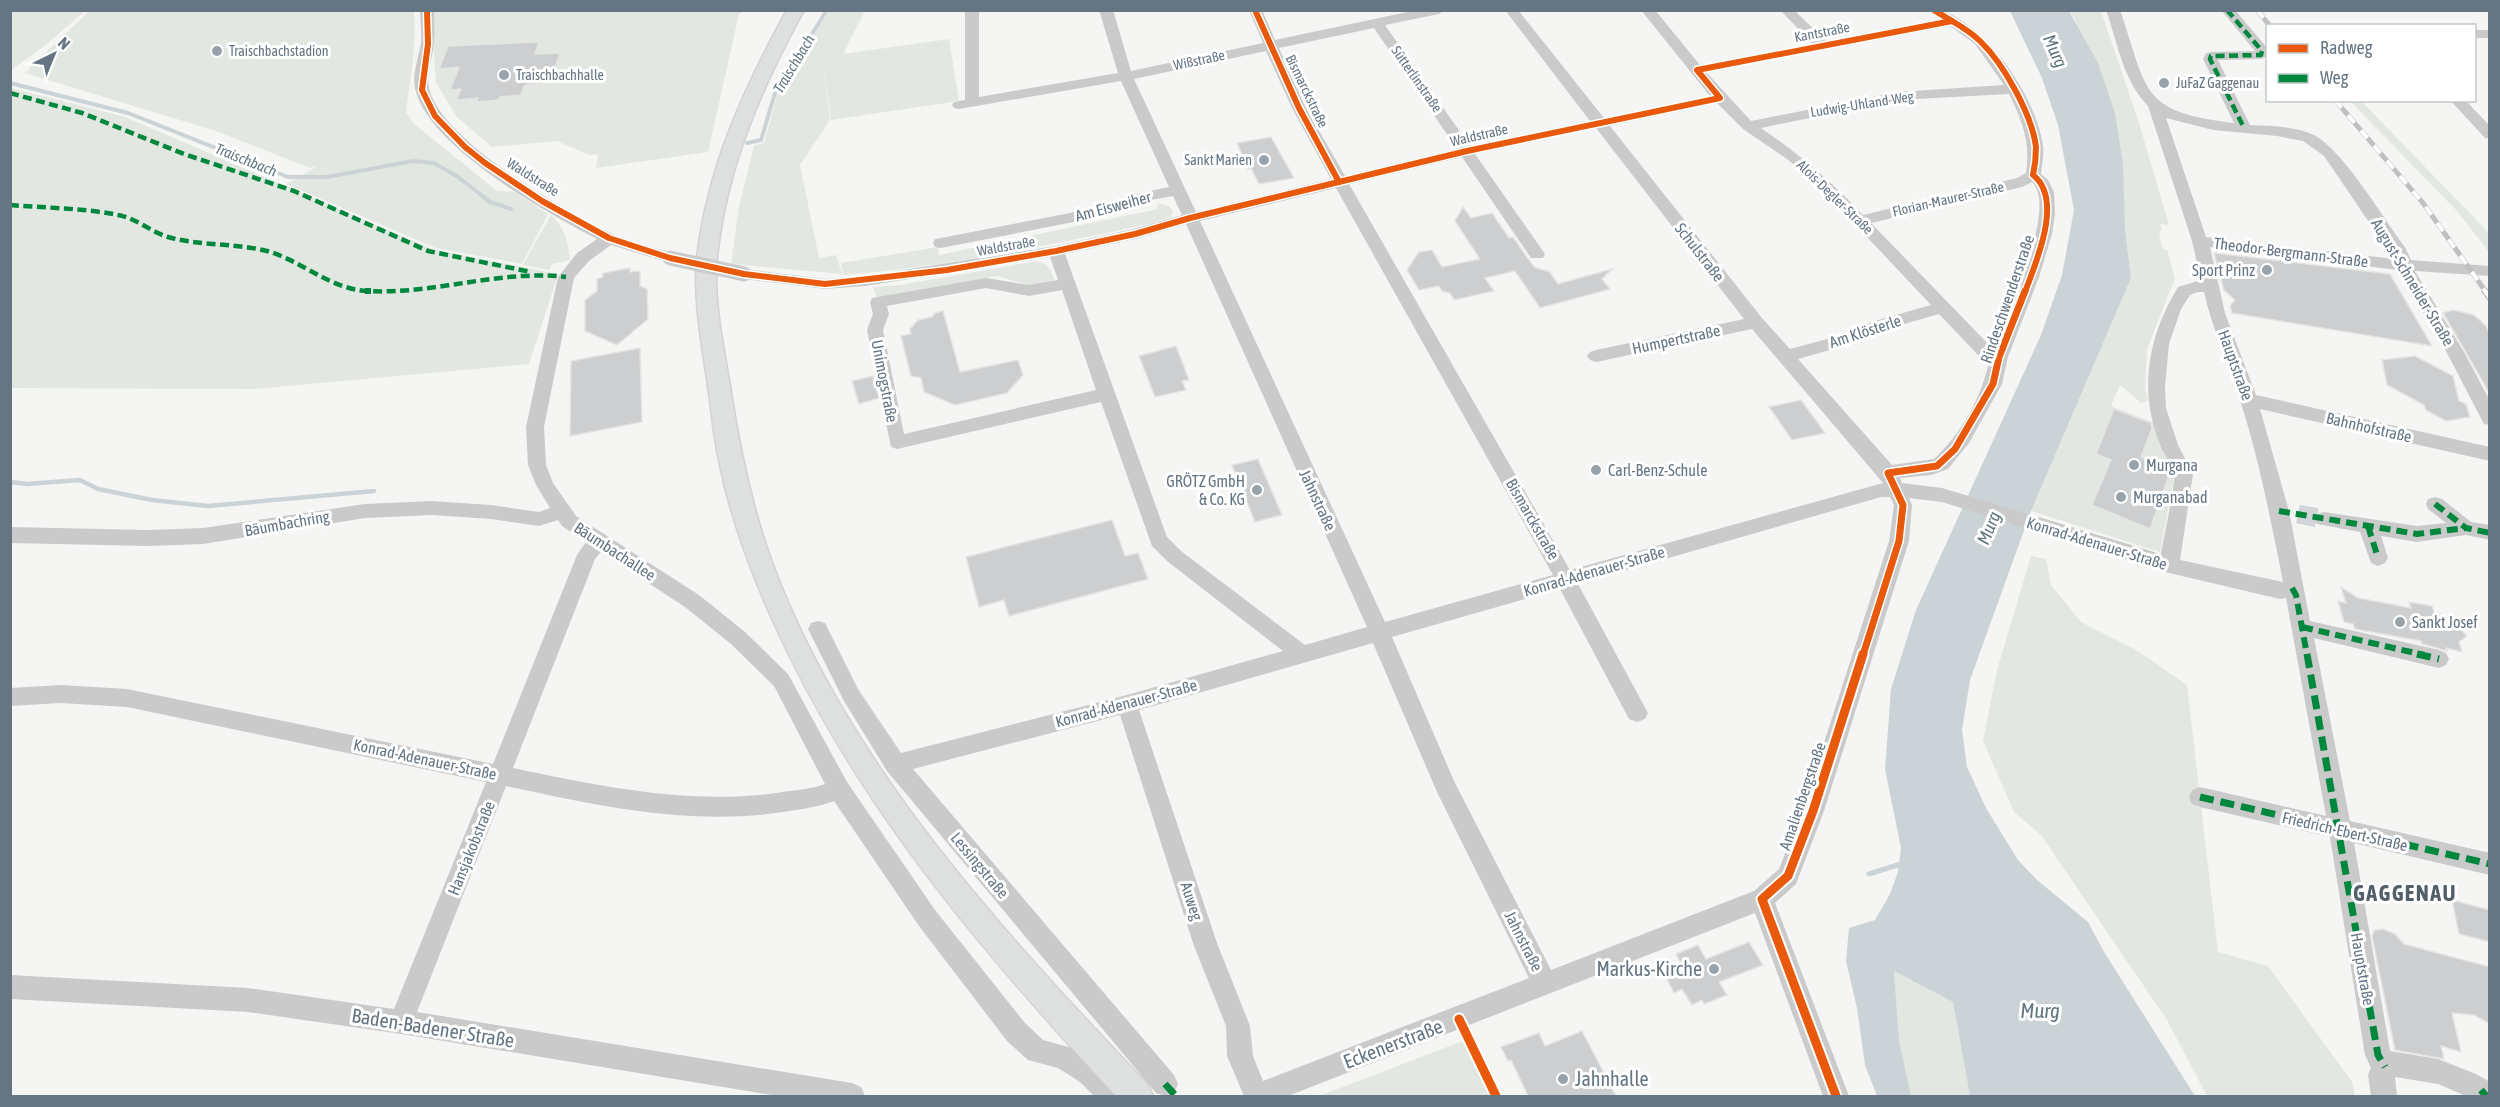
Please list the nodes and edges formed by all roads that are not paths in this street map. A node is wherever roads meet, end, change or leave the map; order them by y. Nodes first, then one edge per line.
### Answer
1 (427, 10) edge
2 (796, 10) edge
3 (972, 10) edge
4 (1106, 10) edge
5 (1255, 10) edge
6 (1439, 10) edge
7 (1511, 10) edge
8 (1647, 10) edge
9 (1786, 10) edge
10 (1934, 10) edge
11 (2114, 10) edge
12 (2227, 10) edge
13 (1399, 14) edge
14 (1952, 21) junction
15 (1377, 23) junction
16 (1270, 45) junction
17 (1823, 46) junction
18 (1697, 70) junction
19 (1126, 76) junction
20 (2014, 89) junction
21 (1720, 98) junction
22 (2459, 102) edge
23 (2155, 106) junction
24 (1598, 122) junction
25 (1748, 126) junction
26 (2244, 128) junction
27 (2490, 135) edge
28 (1467, 151) junction
29 (2033, 175) junction
30 (1339, 182) junction
31 (1179, 190) junction
32 (1190, 218) junction
33 (1862, 220) junction
34 (609, 238) junction
35 (2200, 241) junction
36 (941, 243) dead end
37 (1056, 251) junction
38 (1537, 255) dead end
39 (2405, 266) junction
40 (2490, 271) edge
41 (1067, 283) junction
42 (2212, 286) junction
43 (1944, 307) junction
44 (1756, 322) junction
45 (1596, 356) dead end
46 (1787, 356) junction
47 (1998, 358) junction
48 (1106, 394) junction
49 (2249, 400) junction
50 (2490, 419) edge
51 (2490, 454) edge
52 (1891, 481) junction
53 (2436, 504) dead end
54 (561, 511) junction
55 (2324, 519) tunnel mouth
56 (2368, 526) junction
57 (2466, 528) junction
58 (2490, 533) edge
59 (10, 535) edge
60 (598, 542) junction
61 (2378, 558) dead end
62 (2169, 565) junction
63 (1567, 579) junction
64 (2292, 588) junction
65 (2302, 627) junction
66 (818, 629) dead end
67 (1379, 632) junction
68 (1300, 653) junction
69 (2431, 656) dead end
70 (10, 697) edge
71 (1127, 704) junction
72 (1636, 713) dead end
73 (895, 764) junction
74 (500, 775) junction
75 (839, 789) junction
76 (2200, 797) dead end
77 (2340, 830) junction
78 (2490, 864) edge
79 (1762, 899) junction
80 (1545, 984) junction
81 (10, 987) edge
82 (401, 1022) junction
83 (2385, 1067) junction
84 (1166, 1084) dead end
85 (852, 1096) edge
86 (1111, 1096) edge
87 (1137, 1096) edge
88 (1257, 1096) edge
89 (1836, 1096) edge
90 (2384, 1096) edge
91 (2486, 1096) edge

1 - 34 street, Waldstraße
2 - 87 main road
3 - 19 street, Wißstraße
4 - 19 street, Jahnstraße
5 - 16 street, Bismarckstraße
6 - 13 street, Wißstraße
7 - 24 street, Schulstraße
8 - 18 street, Alois-Degler-Straße
9 - 17 street
10 - 14 street
11 - 23 street
12 - 26 street
13 - 15 street, Wißstraße
14 - 17 street, Kantstraße
14 - 20 street
15 - 16 street, Wißstraße
15 - 28 street, Sütterlinstraße
16 - 19 street, Wißstraße
16 - 30 street, Bismarckstraße
17 - 18 street, Kantstraße
18 - 21 street, Alois-Degler-Straße
19 - 31 street, Jahnstraße
20 - 25 street, Ludwig-Uhland-Weg
20 - 29 street
21 - 24 street, Waldstraße
21 - 25 street, Alois-Degler-Straße
22 - 27 street
23 - 26 street, August-Schneider-Straße
23 - 35 street, Hauptstraße
24 - 28 street, Waldstraße
24 - 44 street, Schulstraße
25 - 33 street, Alois-Degler-Straße
26 - 39 street, August-Schneider-Straße
28 - 30 street, Waldstraße
28 - 38 street, Sütterlinstraße
29 - 33 street, Florian-Maurer-Straße
29 - 47 street, Rindeschwenderstraße
30 - 32 street, Waldstraße
30 - 63 street, Bismarckstraße
31 - 32 street, Jahnstraße
31 - 36 street, Am Eisweiher
32 - 37 street, Waldstraße
32 - 67 street, Jahnstraße
33 - 43 street, Alois-Degler-Straße
34 - 37 street, Waldstraße, bridge
34 - 54 street, Bäumbachallee
35 - 39 street, Theodor-Bergmann-Straße
35 - 42 street, Hauptstraße
37 - 41 street
39 - 40 street, Theodor-Bergmann-Straße
39 - 50 street, August-Schneider-Straße
41 - 48 street
41 - 48 street, Unimogstraße
42 - 49 street, Hauptstraße
42 - 62 street
43 - 46 street, Am Klösterle
43 - 47 street, Alois-Degler-Straße
44 - 45 street, Humpertstraße
44 - 46 street, Schulstraße
46 - 52 street, Schulstraße
47 - 52 street, Rindeschwenderstraße
48 - 68 street
49 - 51 street, Bahnhofstraße
49 - 64 street, Hauptstraße
52 - 62 street, Konrad-Adenauer-Straße
52 - 63 street, Konrad-Adenauer-Straße
52 - 79 street, Amalienbergstraße
53 - 57 street
54 - 59 street, Bäumbachring
54 - 60 street, Bäumbachallee
55 - 56 street
56 - 57 street
56 - 61 street
57 - 58 street
60 - 74 street, Hansjakobstraße
60 - 75 street, Bäumbachallee
62 - 64 street, Konrad-Adenauer-Straße
63 - 67 street, Konrad-Adenauer-Straße
63 - 72 street, Bismarckstraße
64 - 65 street, Hauptstraße
65 - 69 street
65 - 77 street, Hauptstraße
66 - 73 street, Lessingstraße
67 - 68 street, Konrad-Adenauer-Straße
67 - 80 street, Jahnstraße
68 - 71 street, Konrad-Adenauer-Straße
70 - 74 street, Konrad-Adenauer-Straße
71 - 73 street, Konrad-Adenauer-Straße
71 - 88 street, Auweg
73 - 84 street, Lessingstraße
74 - 75 street, Konrad-Adenauer-Straße
74 - 82 street, Hansjakobstraße
75 - 86 street
76 - 77 street, Friedrich-Ebert-Straße
77 - 78 street, Friedrich-Ebert-Straße
77 - 83 street, Hauptstraße
79 - 80 street, Eckenerstraße
79 - 89 street
80 - 88 street, Eckenerstraße
81 - 82 street, Baden-Badener Straße
82 - 85 street, Baden-Badener Straße
83 - 90 street, Hauptstraße
83 - 91 street

